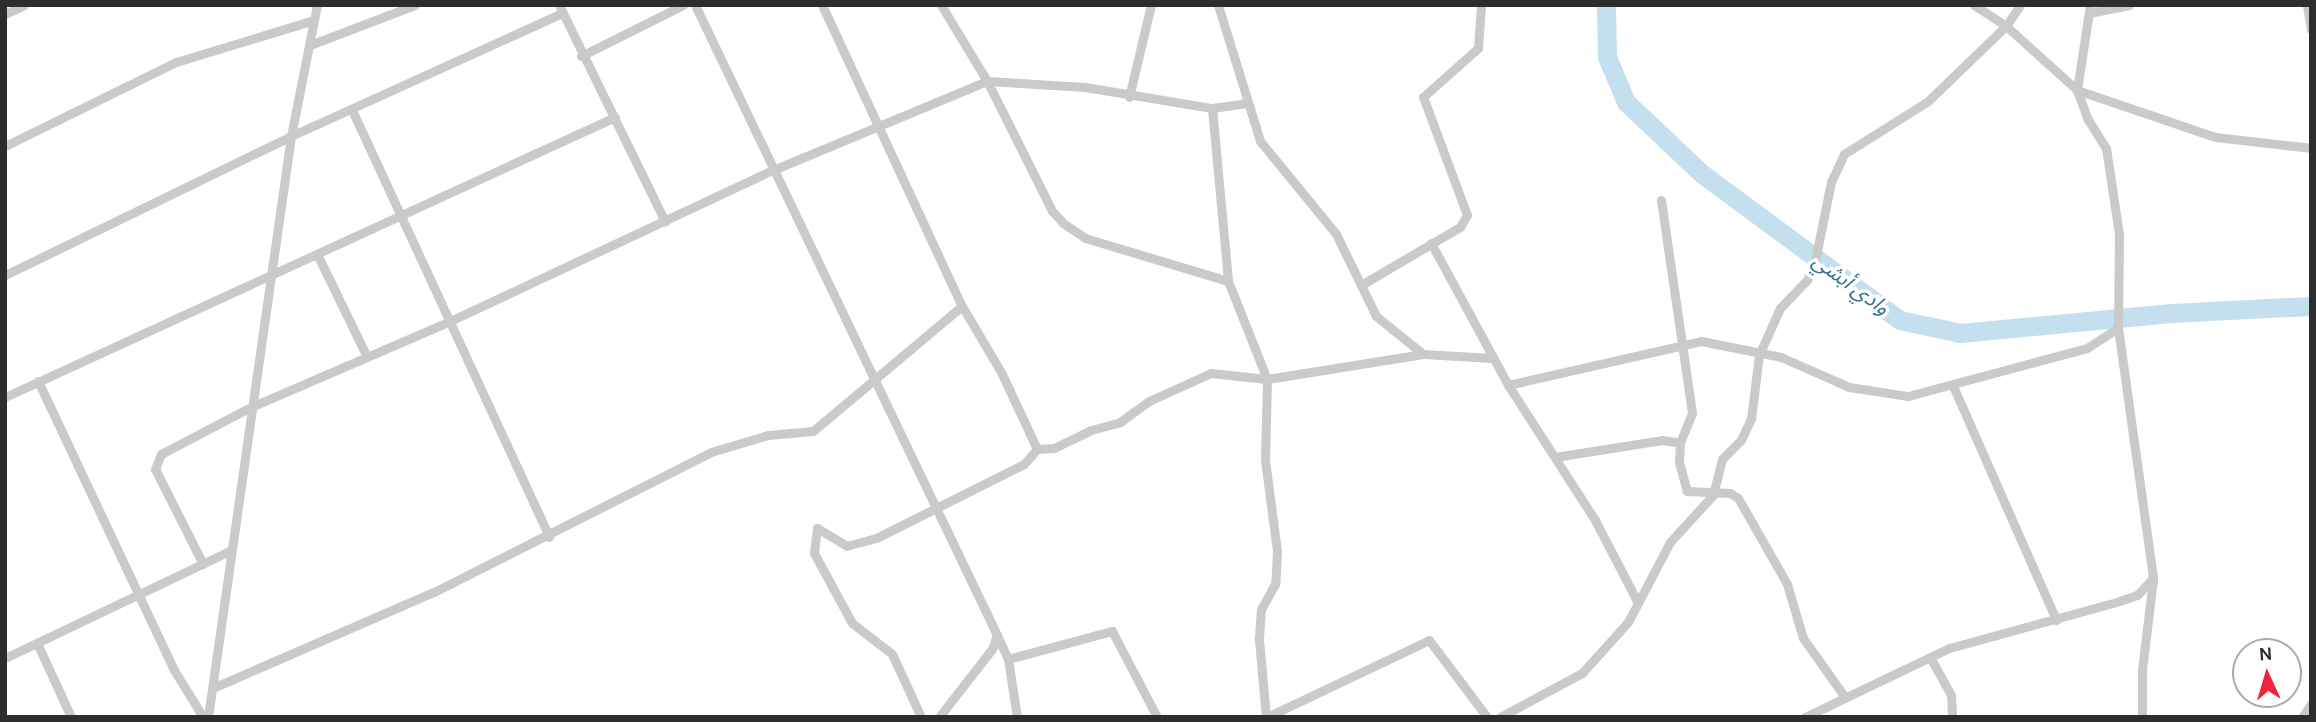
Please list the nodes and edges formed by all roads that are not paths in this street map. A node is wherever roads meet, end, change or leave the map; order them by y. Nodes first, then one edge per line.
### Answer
1 (24, 5) edge
2 (317, 5) edge
3 (683, 5) edge
4 (695, 5) edge
5 (822, 5) edge
6 (941, 5) edge
7 (1151, 5) edge
8 (1219, 5) edge
9 (1481, 5) edge
10 (1974, 5) edge
11 (2020, 5) edge
12 (2129, 5) edge
13 (2307, 5) edge
14 (413, 6) edge
15 (560, 9) edge
16 (2089, 9) edge
17 (5, 14) edge
18 (314, 20) junction
19 (2006, 26) junction
20 (2311, 30) edge
21 (310, 45) junction
22 (581, 56) junction
23 (987, 81) junction
24 (2077, 90) junction
25 (1129, 97) junction
26 (1247, 103) junction
27 (1212, 108) junction
28 (352, 110) junction
29 (615, 117) junction
30 (877, 126) junction
31 (291, 136) junction
32 (5, 146) edge
33 (2311, 148) edge
34 (773, 170) junction
35 (1661, 200) dead end
36 (400, 219) junction
37 (665, 221) junction
38 (1430, 243) junction
39 (318, 256) junction
40 (5, 275) edge
41 (274, 275) junction
42 (1228, 281) junction
43 (1361, 285) junction
44 (962, 306) junction
45 (448, 322) junction
46 (2118, 328) junction
47 (1682, 342) junction
48 (1423, 354) junction
49 (1759, 355) junction
50 (367, 357) junction
51 (1492, 358) junction
52 (1268, 379) junction
53 (876, 380) junction
54 (38, 381) junction
55 (1508, 385) junction
56 (1953, 386) junction
57 (5, 397) edge
58 (253, 406) junction
59 (1680, 443) junction
60 (1037, 449) junction
61 (1555, 457) junction
62 (1713, 495) junction
63 (934, 510) junction
64 (549, 537) junction
65 (229, 551) junction
66 (203, 564) junction
67 (2153, 578) junction
68 (141, 594) junction
69 (1638, 603) junction
70 (2056, 620) junction
71 (997, 635) junction
72 (37, 643) junction
73 (1930, 657) junction
74 (5, 658) edge
75 (1008, 659) junction
76 (215, 687) junction
77 (1844, 696) junction
78 (2311, 704) edge
79 (71, 717) edge
80 (203, 717) edge
81 (208, 717) edge
82 (921, 717) edge
83 (939, 717) edge
84 (1017, 717) edge
85 (1157, 717) edge
86 (1266, 717) edge
87 (1487, 717) edge
88 (1500, 717) edge
89 (1805, 717) edge
90 (1952, 717) edge
91 (2142, 717) edge
92 (2302, 717) edge

1 - 17 street
2 - 18 street
3 - 22 street
4 - 34 street
5 - 30 street
6 - 23 street
7 - 25 street
8 - 26 street
9 - 38 street
10 - 19 street
11 - 19 street
12 - 16 street
13 - 20 street
14 - 21 street
15 - 22 street
15 - 28 street
16 - 24 street
18 - 21 street
18 - 32 street
19 - 24 street
19 - 49 street
21 - 31 street
22 - 29 street
23 - 25 street
23 - 30 street
23 - 42 street
24 - 33 street
24 - 46 street
25 - 27 street
26 - 27 street
26 - 43 street
27 - 42 street
28 - 31 street
28 - 36 street
29 - 36 street
29 - 37 street
30 - 34 street
30 - 44 street
31 - 40 street
31 - 41 street
34 - 37 street
34 - 53 street
35 - 47 street
36 - 39 street
36 - 45 street
37 - 45 street
38 - 43 street
38 - 51 street
39 - 41 street
39 - 50 street
41 - 54 street
41 - 58 street
42 - 52 street
43 - 48 street
44 - 53 street
44 - 60 street
45 - 50 street
45 - 64 street
46 - 56 street
46 - 67 street
47 - 49 street
47 - 55 street
47 - 59 street
48 - 51 street
48 - 52 street
49 - 56 street
49 - 62 street
50 - 58 street
51 - 55 street
52 - 60 street
52 - 86 street
53 - 63 street
53 - 64 street
54 - 57 street
54 - 68 street
55 - 61 street
56 - 70 street
58 - 65 street
58 - 66 street
59 - 61 street
59 - 62 street
60 - 63 street
61 - 69 street
62 - 69 street
62 - 77 street
63 - 71 street
63 - 82 street
64 - 76 street
65 - 66 street
65 - 76 street
66 - 68 street
67 - 70 street
67 - 91 street
68 - 72 street
68 - 80 street
69 - 88 street
70 - 73 street
71 - 75 street
71 - 83 street
72 - 74 street
72 - 79 street
73 - 77 street
73 - 90 street
75 - 84 street
75 - 85 street
76 - 81 street
77 - 89 street
78 - 92 street
86 - 87 street

